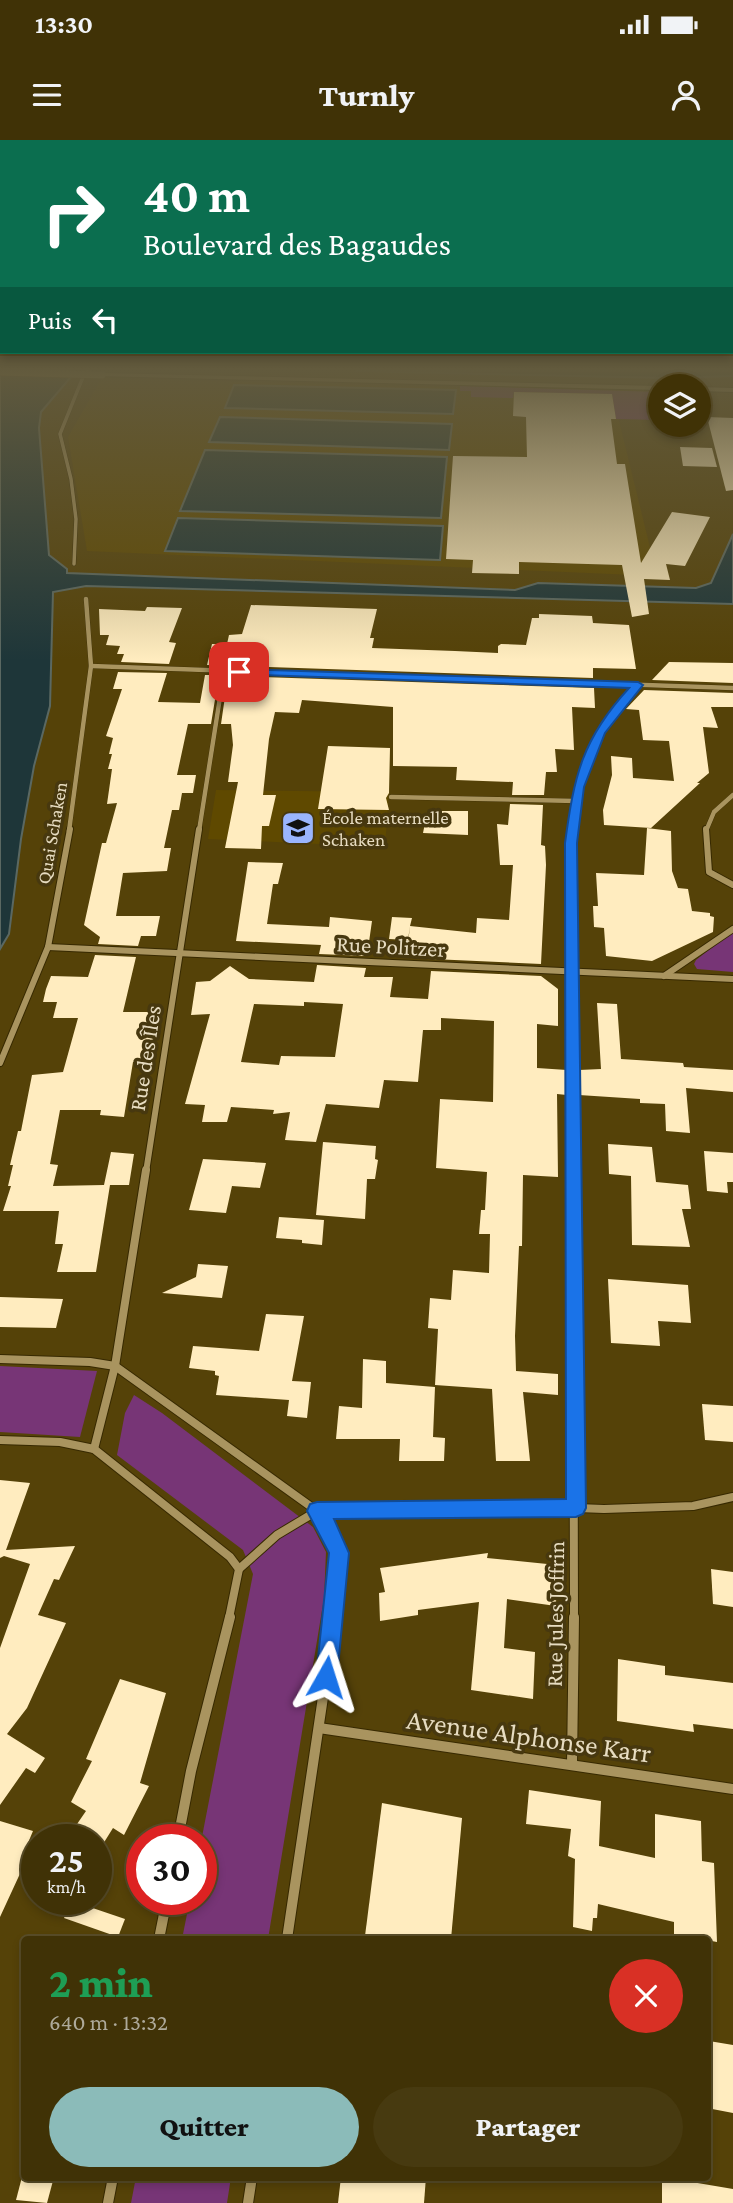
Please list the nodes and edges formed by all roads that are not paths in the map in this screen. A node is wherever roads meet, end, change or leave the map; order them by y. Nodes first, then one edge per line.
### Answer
1 (68, 467) edge
2 (74, 564) dead end
3 (86, 599) dead end
4 (91, 666) junction
5 (224, 672) junction
6 (638, 685) junction
7 (733, 688) edge
8 (733, 795) edge
9 (391, 797) dead end
10 (577, 801) junction
11 (733, 885) edge
12 (733, 929) edge
13 (48, 947) junction
14 (181, 954) junction
15 (571, 972) junction
16 (663, 976) junction
17 (733, 979) edge
18 (0, 1063) edge
19 (0, 1359) edge
20 (115, 1366) junction
21 (0, 1440) edge
22 (94, 1449) junction
23 (733, 1497) edge
24 (576, 1508) junction
25 (317, 1511) junction
26 (239, 1569) junction
27 (319, 1728) junction
28 (572, 1764) junction
29 (733, 1789) edge
30 (181, 1824) edge
31 (164, 1915) edge
32 (160, 1936) edge
33 (287, 1936) edge
34 (112, 2181) edge
35 (251, 2181) edge
36 (108, 2203) edge
37 (248, 2203) edge

1 - 2 street
3 - 4 street, Quai Schaken
4 - 5 street
4 - 13 street, Quai Schaken
5 - 6 street
5 - 14 street, Rue des Îles
6 - 7 street
6 - 10 street, Rue Jules Joffrin
8 - 11 street
9 - 10 street
10 - 15 street, Rue Jules Joffrin
12 - 16 street
13 - 14 street, Rue Politzer
13 - 18 street, Quai Schaken
14 - 15 street, Rue Politzer
14 - 20 street, Rue des Îles
15 - 16 street, Rue Politzer
15 - 24 street, Rue Jules Joffrin
16 - 17 street, Rue Politzer
19 - 20 street
20 - 22 street, Rue des Îles
20 - 25 street
21 - 22 street
22 - 26 street
23 - 24 street
24 - 25 street
24 - 28 street, Rue Jules Joffrin
25 - 26 street
25 - 27 street
26 - 30 street
27 - 28 street, Avenue Alphonse Karr
27 - 33 street
28 - 29 street, Avenue Alphonse Karr
31 - 32 street
34 - 36 street
35 - 37 street

